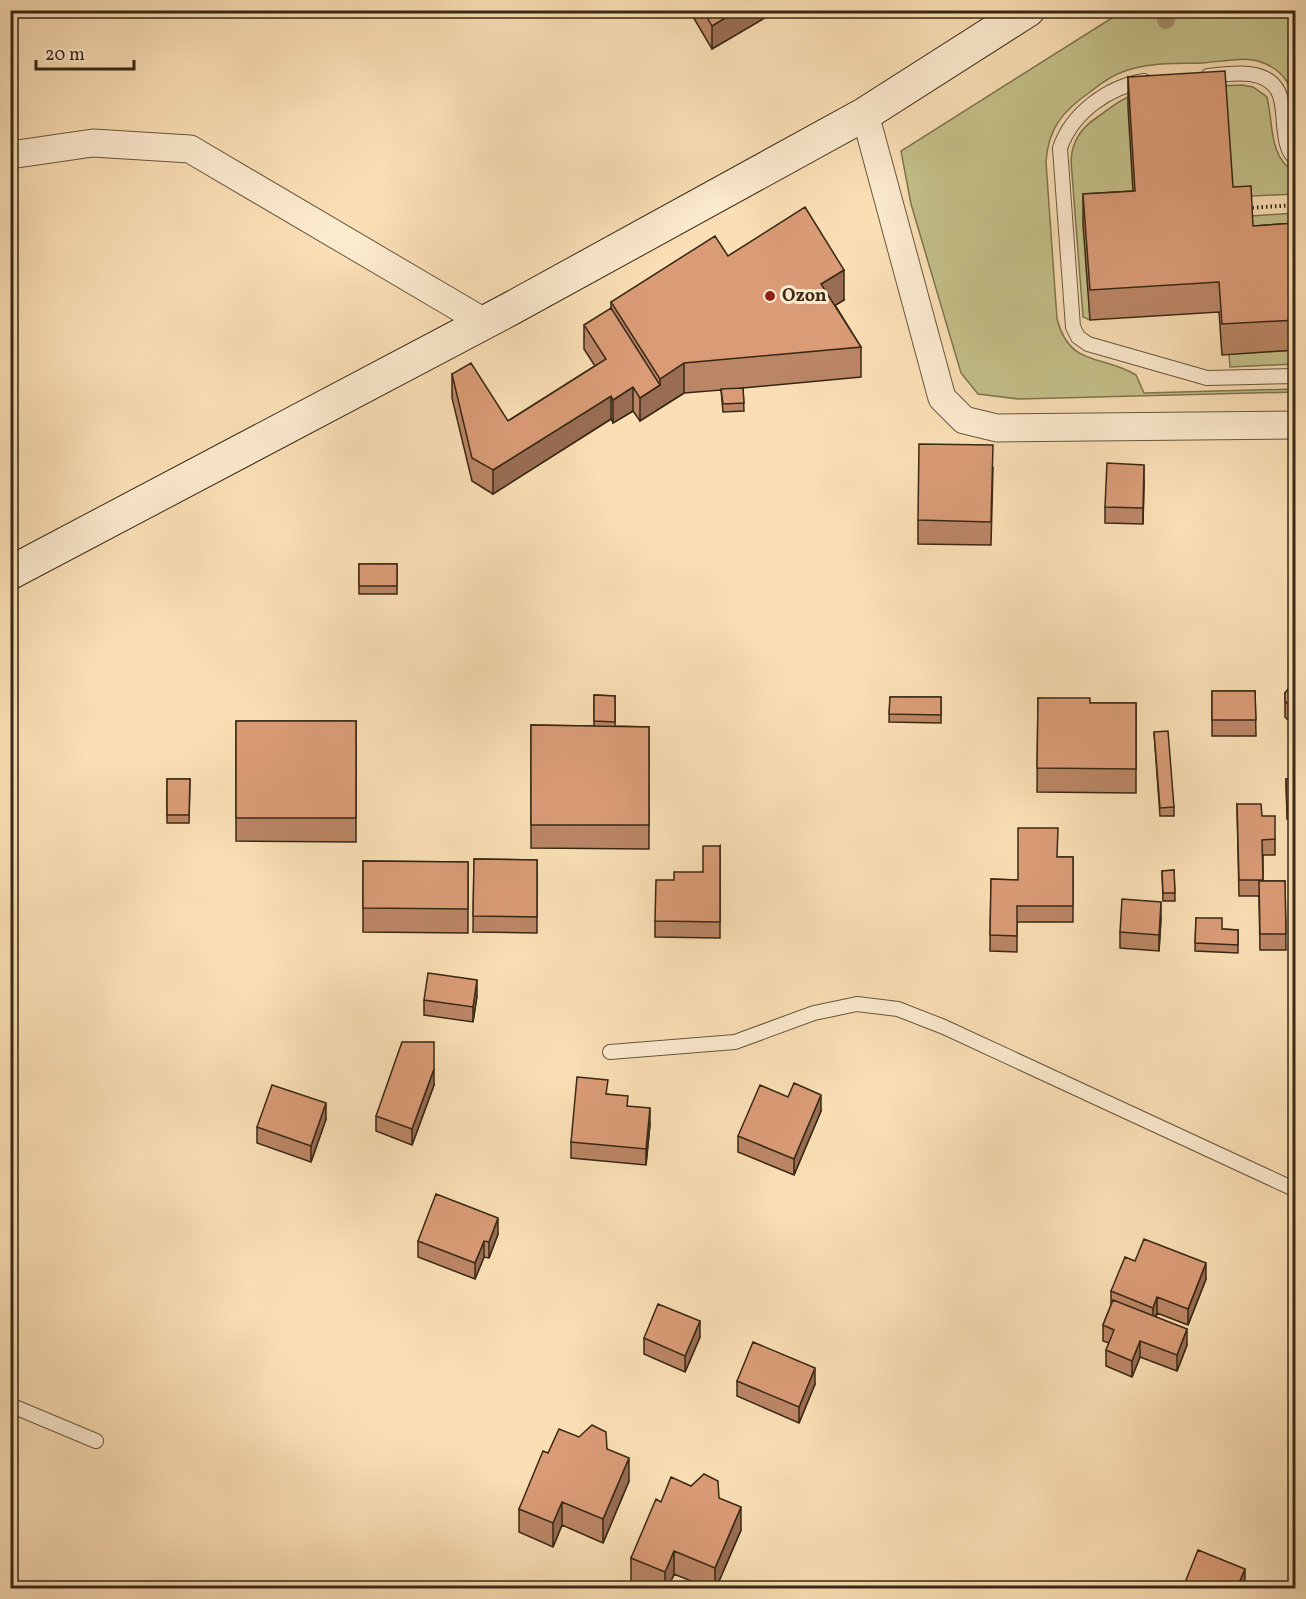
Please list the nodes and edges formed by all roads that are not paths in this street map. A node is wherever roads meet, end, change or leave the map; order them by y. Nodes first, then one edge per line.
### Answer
1 (1018, 13) edge
2 (1198, 76) edge
3 (1154, 78) edge
4 (865, 114) junction
5 (10, 155) edge
6 (1296, 159) edge
7 (484, 322) junction
8 (1296, 376) edge
9 (1296, 425) edge
10 (10, 573) edge
11 (610, 1052) dead end
12 (1296, 1190) edge
13 (10, 1405) edge
14 (96, 1441) dead end

1 - 4 street
2 - 6 lane
3 - 8 lane
4 - 7 street
4 - 9 street
5 - 7 street
7 - 10 street
11 - 12 lane
13 - 14 lane

